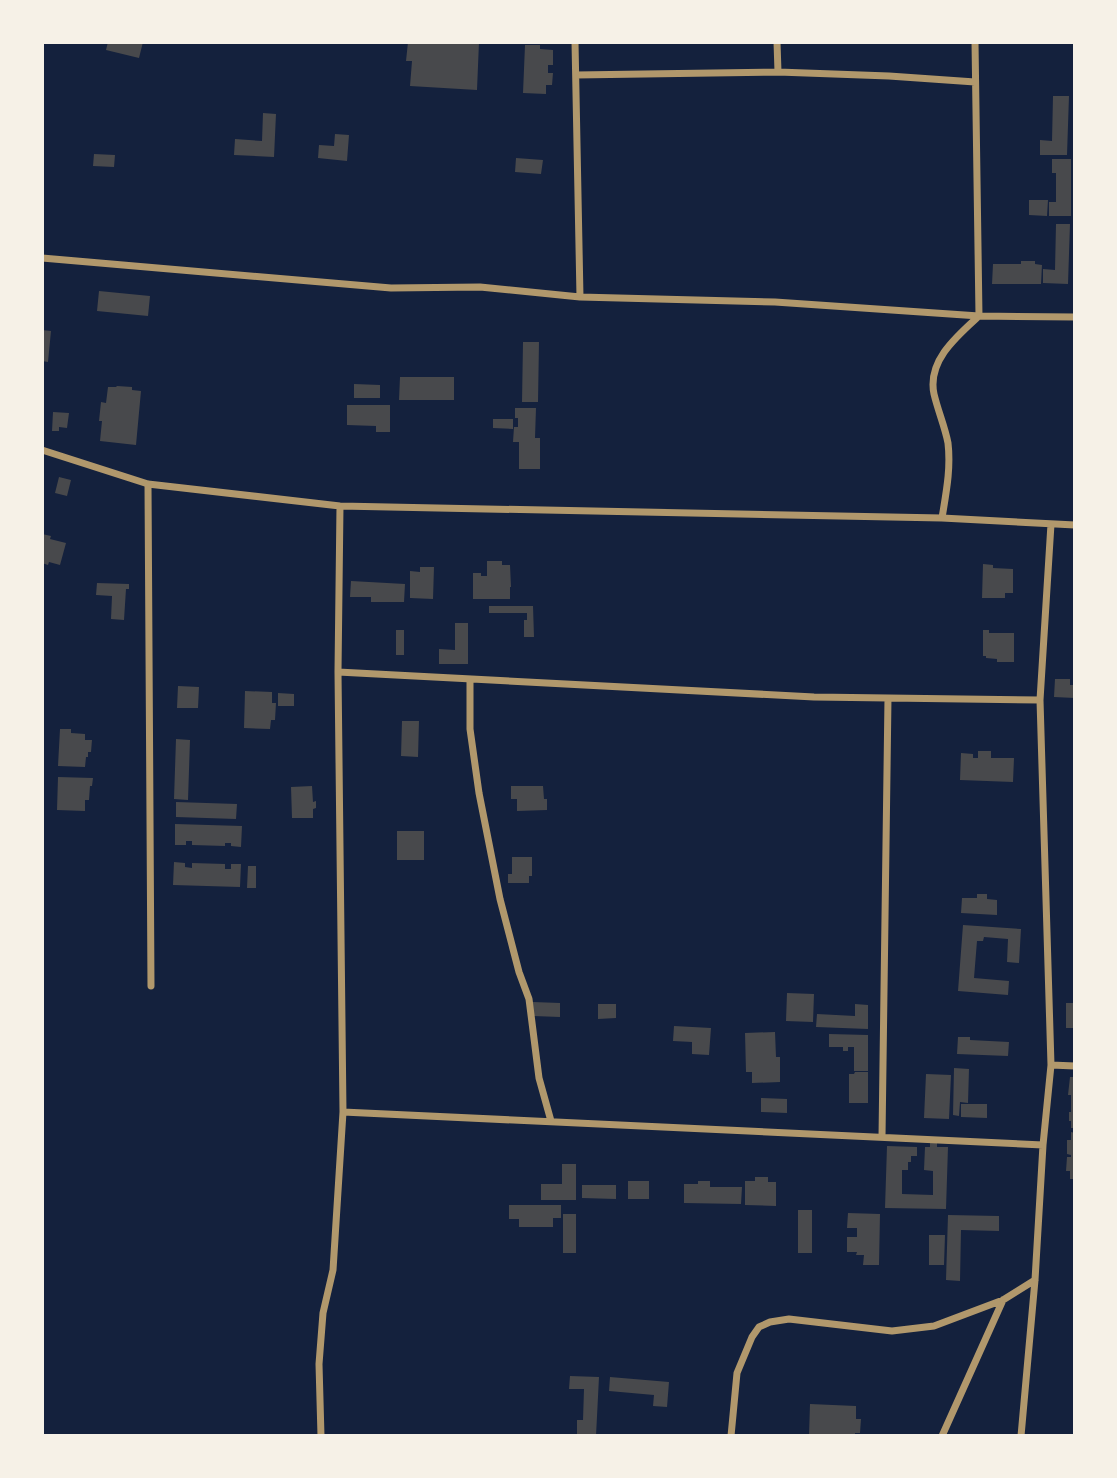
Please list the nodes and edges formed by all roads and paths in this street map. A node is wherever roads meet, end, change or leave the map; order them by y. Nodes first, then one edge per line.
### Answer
1 (575, 42) edge
2 (777, 42) edge
3 (975, 42) edge
4 (778, 72) junction
5 (576, 75) junction
6 (975, 82) junction
7 (42, 258) edge
8 (580, 297) junction
9 (979, 316) junction
10 (1075, 317) edge
11 (42, 450) edge
12 (148, 484) junction
13 (340, 506) junction
14 (942, 518) junction
15 (1051, 524) junction
16 (1075, 525) edge
17 (338, 672) junction
18 (470, 680) junction
19 (888, 698) junction
20 (1040, 700) junction
21 (151, 986) dead end
22 (1051, 1065) junction
23 (1075, 1066) edge
24 (343, 1112) junction
25 (551, 1121) junction
26 (882, 1137) junction
27 (1043, 1145) junction
28 (1035, 1280) junction
29 (1003, 1300) junction
30 (321, 1436) edge
31 (731, 1436) edge
32 (942, 1436) edge
33 (1021, 1436) edge

1 - 5 street
2 - 4 street
3 - 6 street
4 - 5 street
4 - 6 street
5 - 8 street
6 - 9 street
7 - 8 street
8 - 9 street
9 - 10 street
9 - 14 street
11 - 12 street
12 - 13 street
12 - 21 street
13 - 14 street
13 - 17 street
14 - 15 street
15 - 16 street
15 - 20 street
17 - 18 street
17 - 24 street
18 - 19 street
18 - 25 street
19 - 20 street
19 - 26 street
20 - 22 street
22 - 23 street
22 - 27 street
24 - 25 street
24 - 30 street
25 - 26 street
26 - 27 street
27 - 28 street
28 - 29 street
28 - 33 street
29 - 31 street
29 - 32 street

